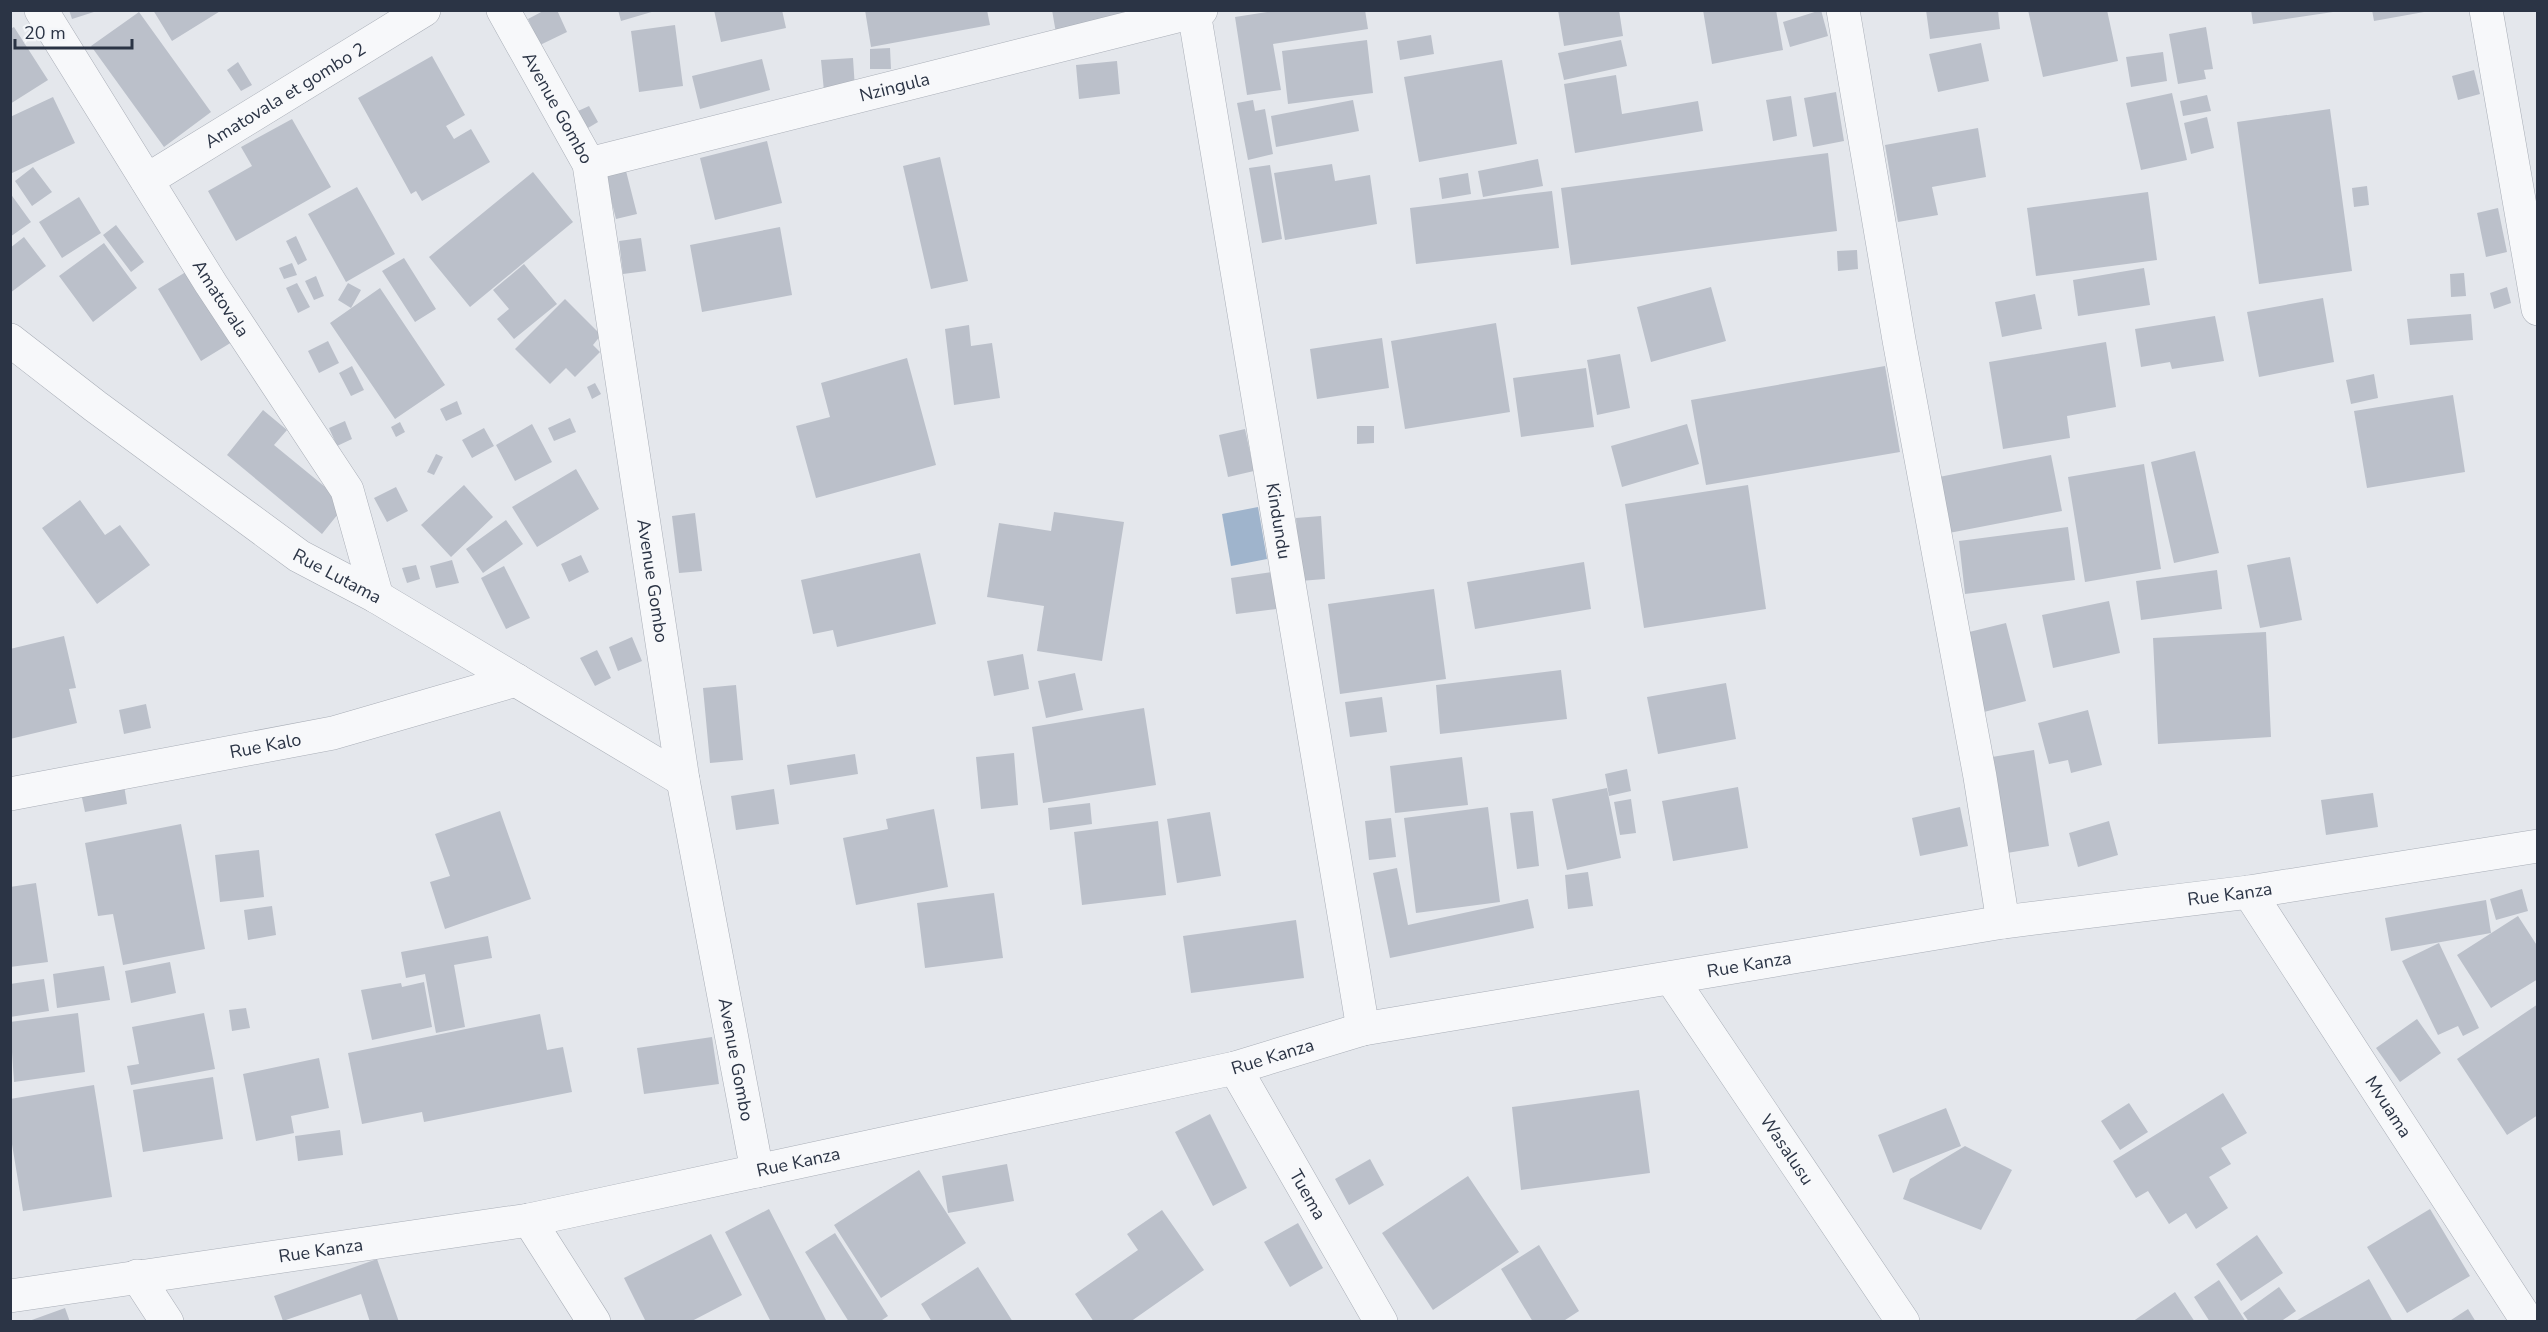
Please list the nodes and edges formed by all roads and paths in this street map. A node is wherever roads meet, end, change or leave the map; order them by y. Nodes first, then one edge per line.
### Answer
1 (41, 10) edge
2 (424, 10) edge
3 (503, 10) edge
4 (1843, 10) edge
5 (2486, 10) edge
6 (1197, 11) edge
7 (589, 164) junction
8 (147, 180) junction
9 (2538, 309) edge
10 (10, 340) edge
11 (377, 597) junction
12 (516, 680) junction
13 (683, 780) junction
14 (10, 794) edge
15 (2538, 846) edge
16 (2249, 892) junction
17 (2003, 922) junction
18 (1671, 978) junction
19 (1363, 1029) junction
20 (1235, 1068) junction
21 (757, 1171) junction
22 (529, 1220) junction
23 (137, 1276) junction
24 (10, 1296) edge
25 (167, 1322) edge
26 (594, 1322) edge
27 (1381, 1322) edge
28 (1903, 1322) edge
29 (2528, 1322) edge

1 - 8 street, Amatovala
2 - 8 street, Amatovala et gombo 2
3 - 7 street, Avenue Gombo
4 - 17 street
5 - 9 street
6 - 7 street, Nzingula
6 - 19 street, Kindundu
7 - 13 street, Avenue Gombo
8 - 11 street, Amatovala
10 - 11 street, Rue Lutama
11 - 12 street, Rue Lutama
12 - 13 street, Rue Lutama
12 - 14 street, Rue Kalo
13 - 21 street, Avenue Gombo
15 - 16 street, Rue Kanza
16 - 17 street, Rue Kanza
16 - 29 street, Mvuama
17 - 18 street, Rue Kanza
18 - 19 street, Rue Kanza
18 - 28 street, Wasalusu
19 - 20 street, Rue Kanza
20 - 21 street, Rue Kanza
20 - 27 street, Tuema
21 - 22 street, Rue Kanza
22 - 23 street, Rue Kanza
22 - 26 street
23 - 24 street, Rue Kanza
23 - 25 street

